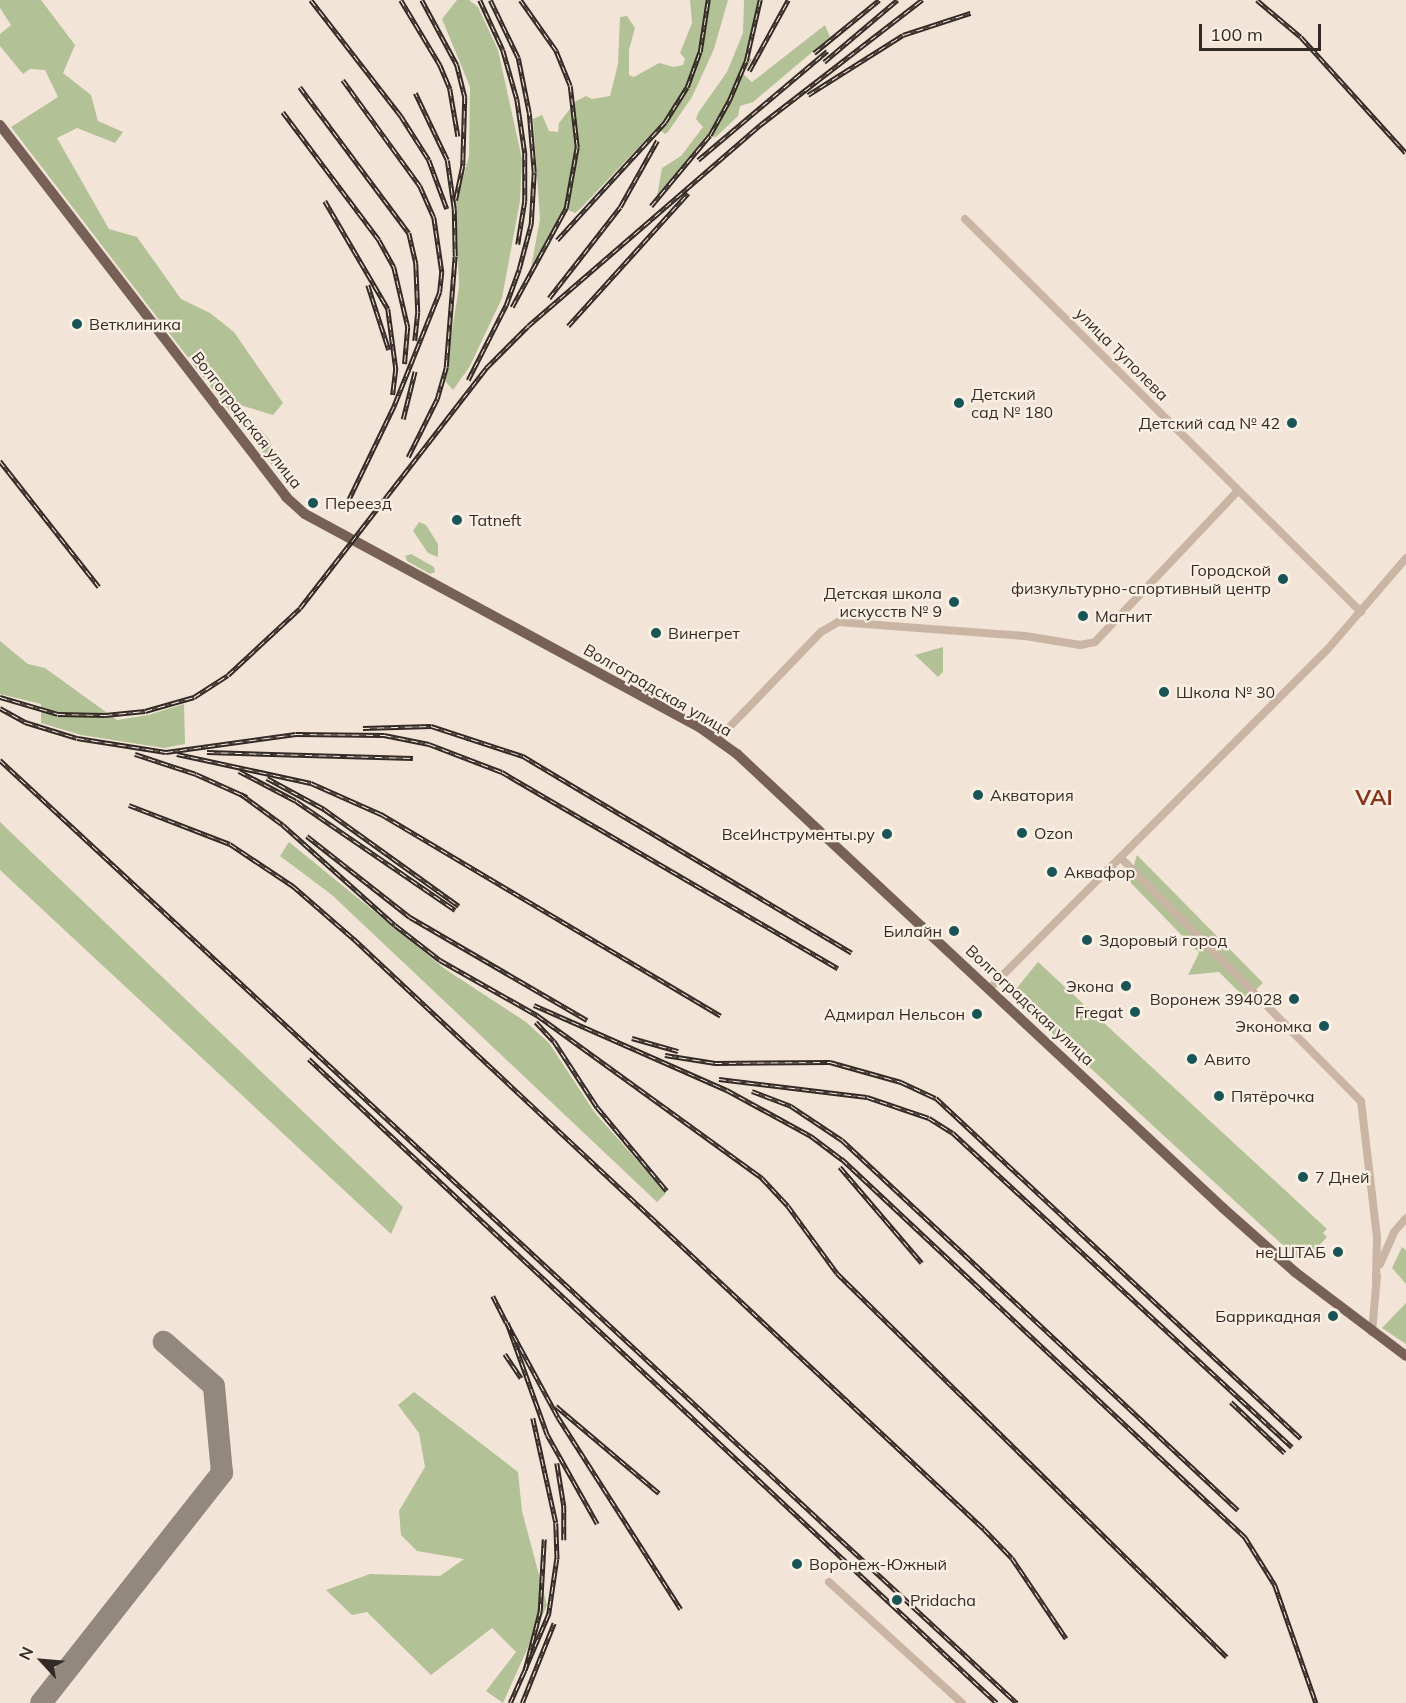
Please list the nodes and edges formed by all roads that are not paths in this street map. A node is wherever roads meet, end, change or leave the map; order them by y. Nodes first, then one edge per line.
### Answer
1 (0, 125) edge
2 (965, 219) dead end
3 (1238, 491) junction
4 (1406, 558) edge
5 (1361, 612) junction
6 (718, 739) junction
7 (1122, 859) junction
8 (990, 988) junction
9 (1406, 1218) edge
10 (1376, 1280) junction
11 (1372, 1332) junction
12 (1406, 1356) edge
13 (829, 1582) dead end
14 (962, 1703) edge

1 - 6 main road, Волгоградская улица
2 - 3 street, улица Туполева
3 - 5 street, улица Туполева
3 - 6 street
4 - 5 street
5 - 7 street
6 - 8 main road, Волгоградская улица
7 - 8 street
7 - 10 street
8 - 11 main road, Волгоградская улица
9 - 10 street
10 - 11 street
11 - 12 main road, Волгоградская улица
13 - 14 street

